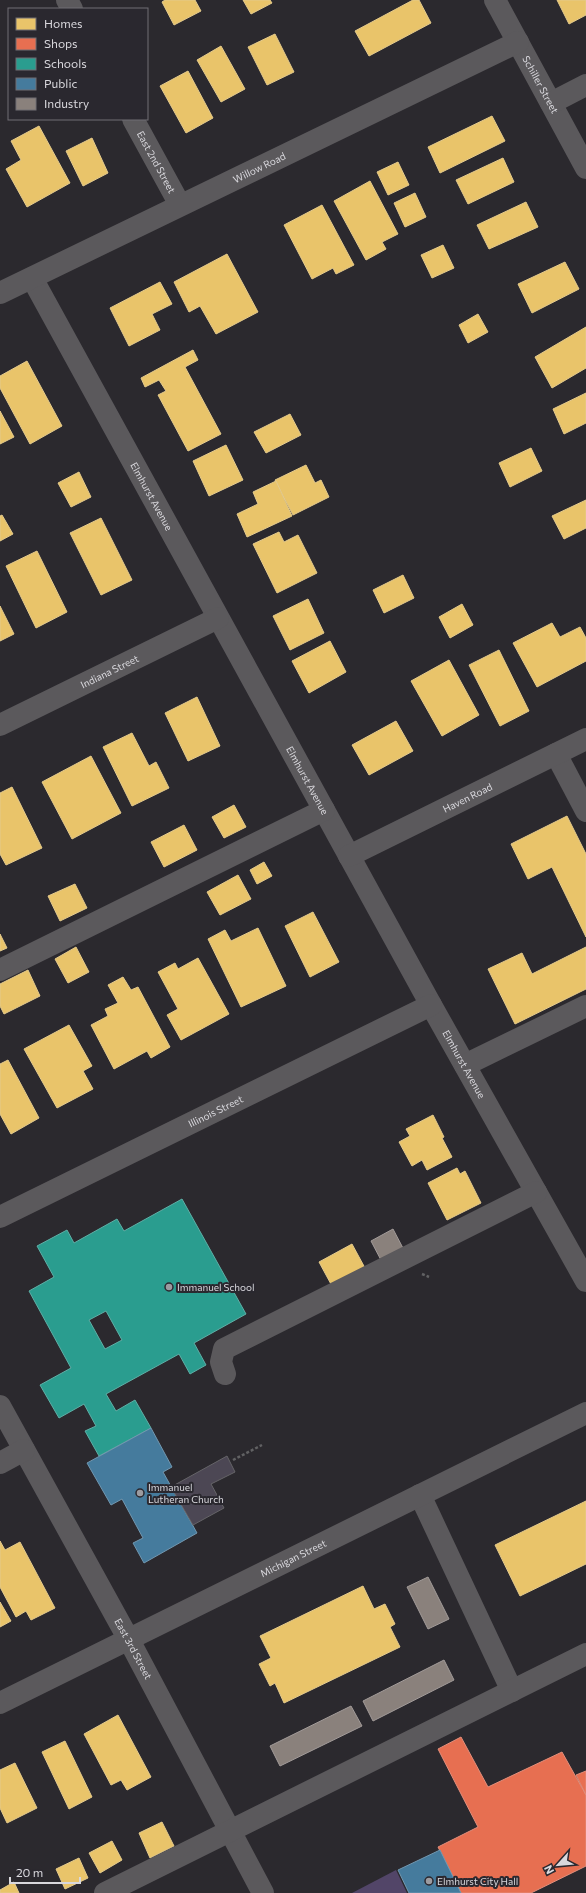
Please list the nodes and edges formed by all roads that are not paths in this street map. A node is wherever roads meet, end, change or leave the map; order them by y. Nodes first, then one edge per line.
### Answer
1 (495, 0) edge
2 (518, 42) junction
3 (586, 85) edge
4 (551, 103) junction
5 (133, 120) edge
6 (586, 168) edge
7 (180, 205) junction
8 (32, 278) junction
9 (0, 293) edge
10 (218, 618) junction
11 (0, 725) edge
12 (586, 739) edge
13 (556, 754) junction
14 (324, 810) junction
15 (586, 811) edge
16 (349, 856) junction
17 (0, 970) edge
18 (431, 1005) junction
19 (586, 1006) edge
20 (465, 1065) junction
21 (536, 1192) junction
22 (0, 1218) edge
23 (586, 1281) edge
24 (224, 1374) dead end
25 (0, 1406) edge
26 (586, 1413) edge
27 (24, 1450) junction
28 (0, 1463) edge
29 (420, 1495) junction
30 (129, 1640) junction
31 (586, 1654) edge
32 (512, 1691) junction
33 (0, 1703) edge
34 (230, 1831) junction
35 (115, 1891) edge
36 (263, 1893) edge

1 - 2 street, Schiller Street
2 - 4 street, Schiller Street
2 - 7 street, Willow Road
3 - 4 street
4 - 6 street, Schiller Street
5 - 7 street, East 2nd Street
7 - 8 street, Willow Road
8 - 9 street, Willow Road
8 - 10 street, Elmhurst Avenue
10 - 11 street, Indiana Street
10 - 14 street, Elmhurst Avenue
12 - 13 street, Haven Road
13 - 15 street
13 - 16 street, Haven Road
14 - 16 street, Elmhurst Avenue
14 - 17 street
16 - 18 street, Elmhurst Avenue
18 - 20 street, Elmhurst Avenue
18 - 22 street, Illinois Street
19 - 20 street
20 - 21 street, Elmhurst Avenue
21 - 23 street, Elmhurst Avenue
21 - 24 street
25 - 27 street, East 3rd Street
26 - 29 street, Michigan Street
27 - 28 street
27 - 30 street, East 3rd Street
29 - 30 street, Michigan Street
29 - 32 street
30 - 33 street, Michigan Street
30 - 34 street, East 3rd Street
31 - 32 street
32 - 34 street
34 - 35 street
34 - 36 street, East 3rd Street

